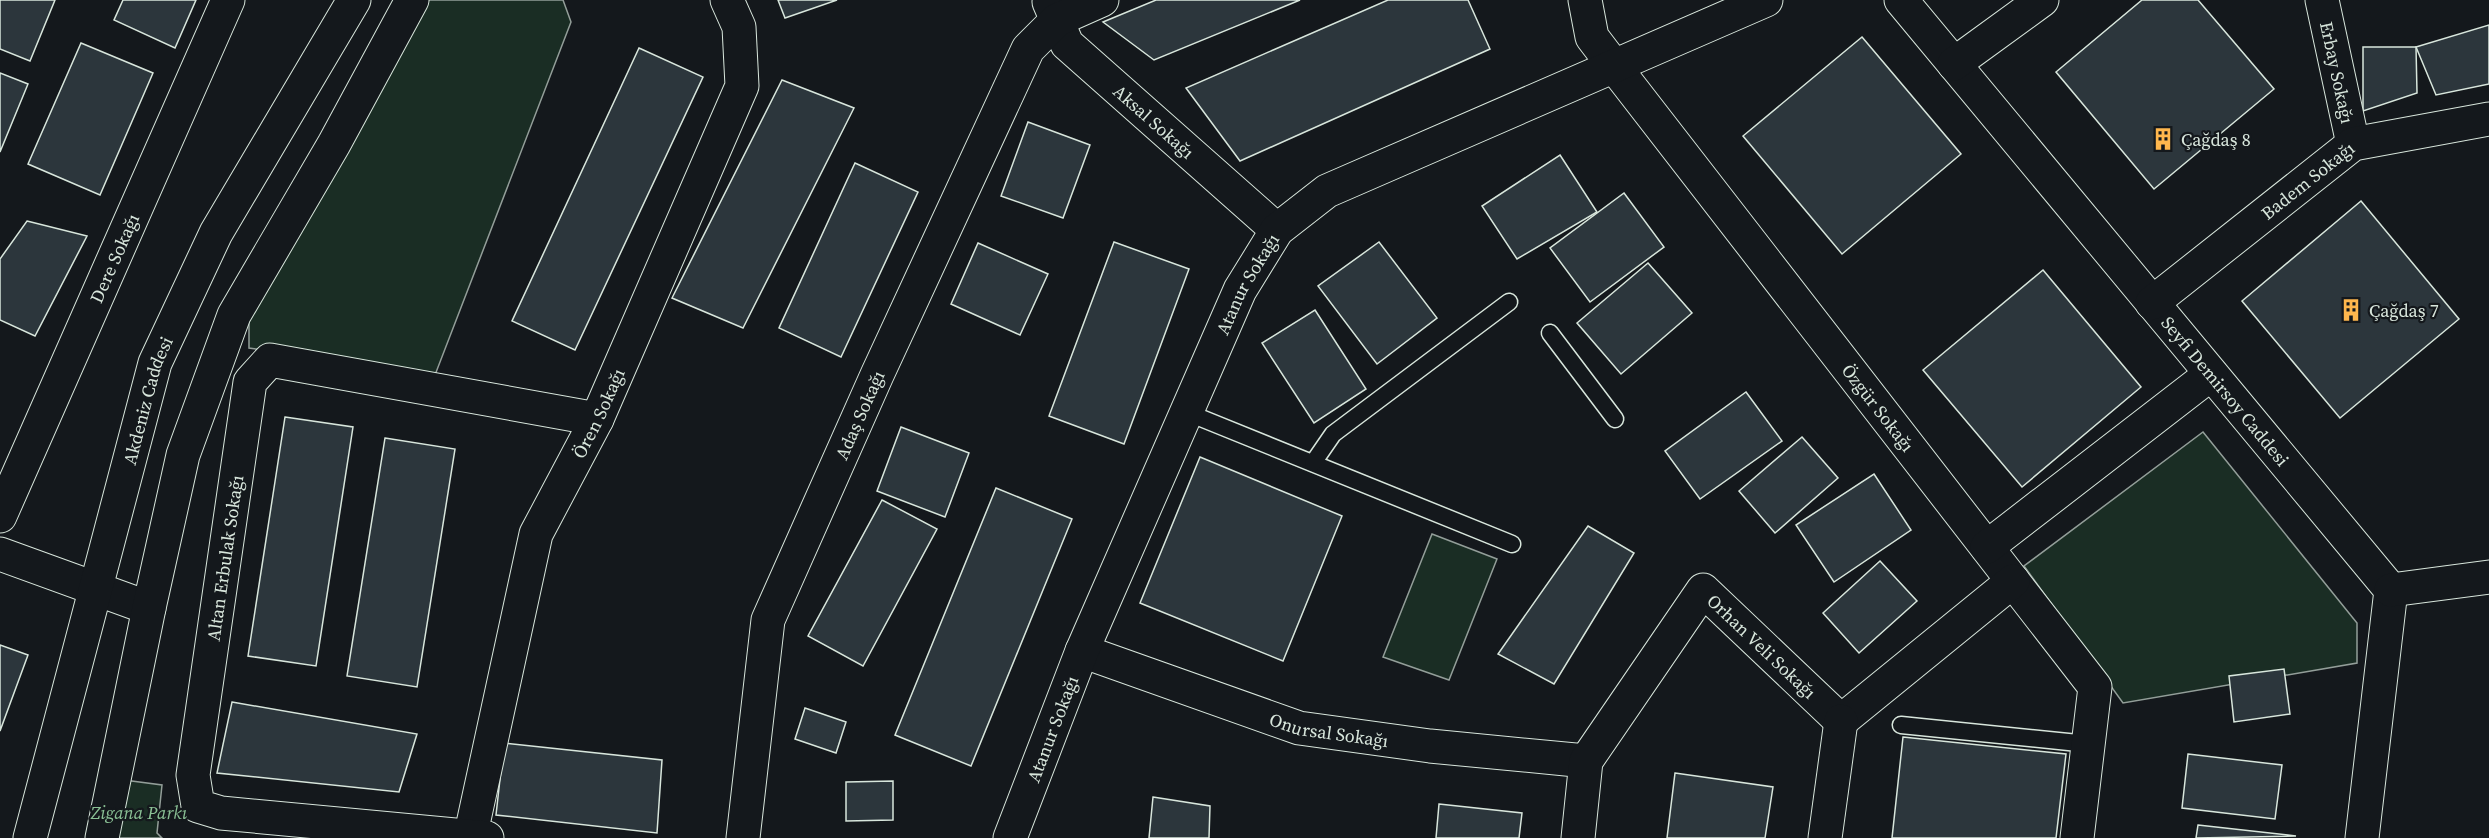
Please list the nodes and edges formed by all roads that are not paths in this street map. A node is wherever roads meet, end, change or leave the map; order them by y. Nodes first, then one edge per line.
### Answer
1 (228, 0) edge
2 (354, 0) edge
3 (412, 0) edge
4 (727, 0) edge
5 (1102, 0) edge
6 (1585, 0) edge
7 (1766, 0) edge
8 (1900, 0) edge
9 (2043, 0) edge
10 (2322, 0) edge
11 (1053, 10) edge
12 (1954, 64) junction
13 (1614, 66) junction
14 (2489, 119) edge
15 (2353, 144) junction
16 (1277, 230) junction
17 (1509, 302) dead end
18 (2152, 303) junction
19 (1550, 333) dead end
20 (2211, 374) junction
21 (1186, 412) junction
22 (1615, 418) dead end
23 (597, 419) junction
24 (1313, 463) junction
25 (0, 516) edge
26 (1512, 544) dead end
27 (1987, 547) junction
28 (0, 554) edge
29 (2489, 577) edge
30 (2013, 581) junction
31 (96, 588) junction
32 (2391, 590) junction
33 (149, 608) junction
34 (1082, 651) junction
35 (1841, 721) junction
36 (1901, 725) dead end
37 (2088, 744) junction
38 (1586, 761) junction
39 (476, 837) edge
40 (30, 838) edge
41 (102, 838) edge
42 (744, 838) edge
43 (1010, 838) edge
44 (1578, 838) edge
45 (1825, 838) edge
46 (2077, 838) edge
47 (2362, 838) edge

1 - 25 street, Dere Sokağı
2 - 31 street, Akdeniz Caddesi
3 - 33 street
4 - 23 street, Ören Sokağı
5 - 11 street
6 - 13 street, Özgür Sokağı
7 - 13 street, Atanur Sokağı
8 - 12 street, Seyfi Demirsoy Caddesi
9 - 12 street
10 - 15 street, Erbay Sokağı
11 - 16 street, Aksal Sokağı
11 - 42 street, Adaş Sokağı
12 - 18 street, Seyfi Demirsoy Caddesi
13 - 16 street, Atanur Sokağı
13 - 27 street, Özgür Sokağı
14 - 15 street, Badem Sokağı
15 - 18 street, Badem Sokağı
16 - 21 street, Atanur Sokağı
17 - 24 lane
18 - 20 street, Seyfi Demirsoy Caddesi
19 - 22 lane
20 - 27 street
20 - 32 street, Seyfi Demirsoy Caddesi
21 - 24 lane
21 - 34 street, Atanur Sokağı
23 - 39 street, Ören Sokağı
23 - 39 street, Altan Erbulak Sokağı
24 - 26 lane
27 - 30 street, Özgür Sokağı
28 - 31 street
29 - 32 street
30 - 35 street
30 - 37 street, Özgür Sokağı
31 - 33 street
31 - 40 street, Akdeniz Caddesi
32 - 47 street
33 - 41 street
34 - 38 street, Onursal Sokağı
34 - 43 street, Atanur Sokağı
35 - 38 street, Orhan Veli Sokağı
35 - 45 street
36 - 37 lane
37 - 46 street, Özgür Sokağı
38 - 44 street, Orhan Veli Sokağı

